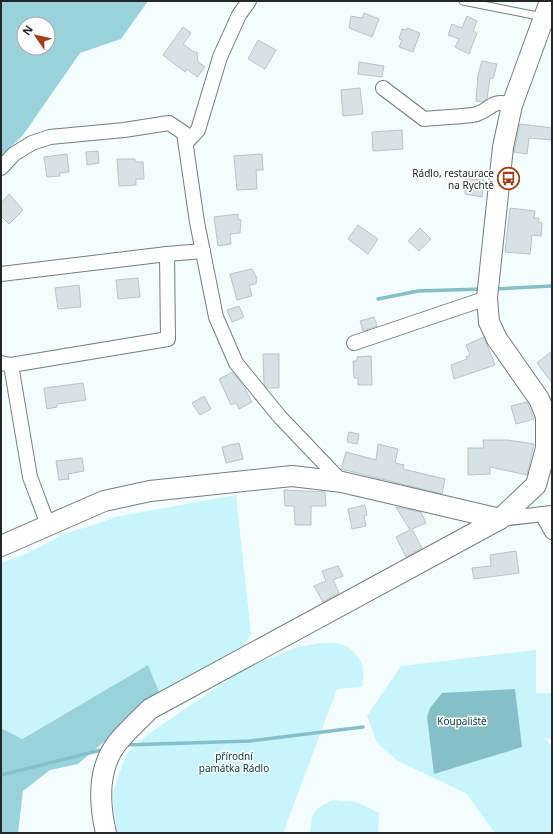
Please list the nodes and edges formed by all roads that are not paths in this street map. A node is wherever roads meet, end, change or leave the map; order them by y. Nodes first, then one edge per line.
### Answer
1 (249, 1) edge
2 (462, 1) edge
3 (548, 9) edge
4 (383, 88) dead end
5 (512, 105) junction
6 (186, 143) junction
7 (1, 168) edge
8 (203, 252) junction
9 (167, 254) junction
10 (1, 274) edge
11 (487, 298) junction
12 (354, 342) dead end
13 (6, 364) edge
14 (546, 399) edge
15 (342, 482) junction
16 (547, 513) edge
17 (500, 519) junction
18 (48, 526) junction
19 (552, 532) edge
20 (1, 546) edge
21 (106, 833) edge

1 - 6 street
2 - 3 lane
3 - 5 street
4 - 5 street
5 - 11 street
6 - 7 street
6 - 8 street
8 - 9 street
8 - 15 street
9 - 10 street
9 - 13 street
11 - 12 street
11 - 14 street
13 - 18 street
14 - 17 street
15 - 17 street
15 - 18 street
16 - 17 street
16 - 19 street
17 - 21 street
18 - 20 street

